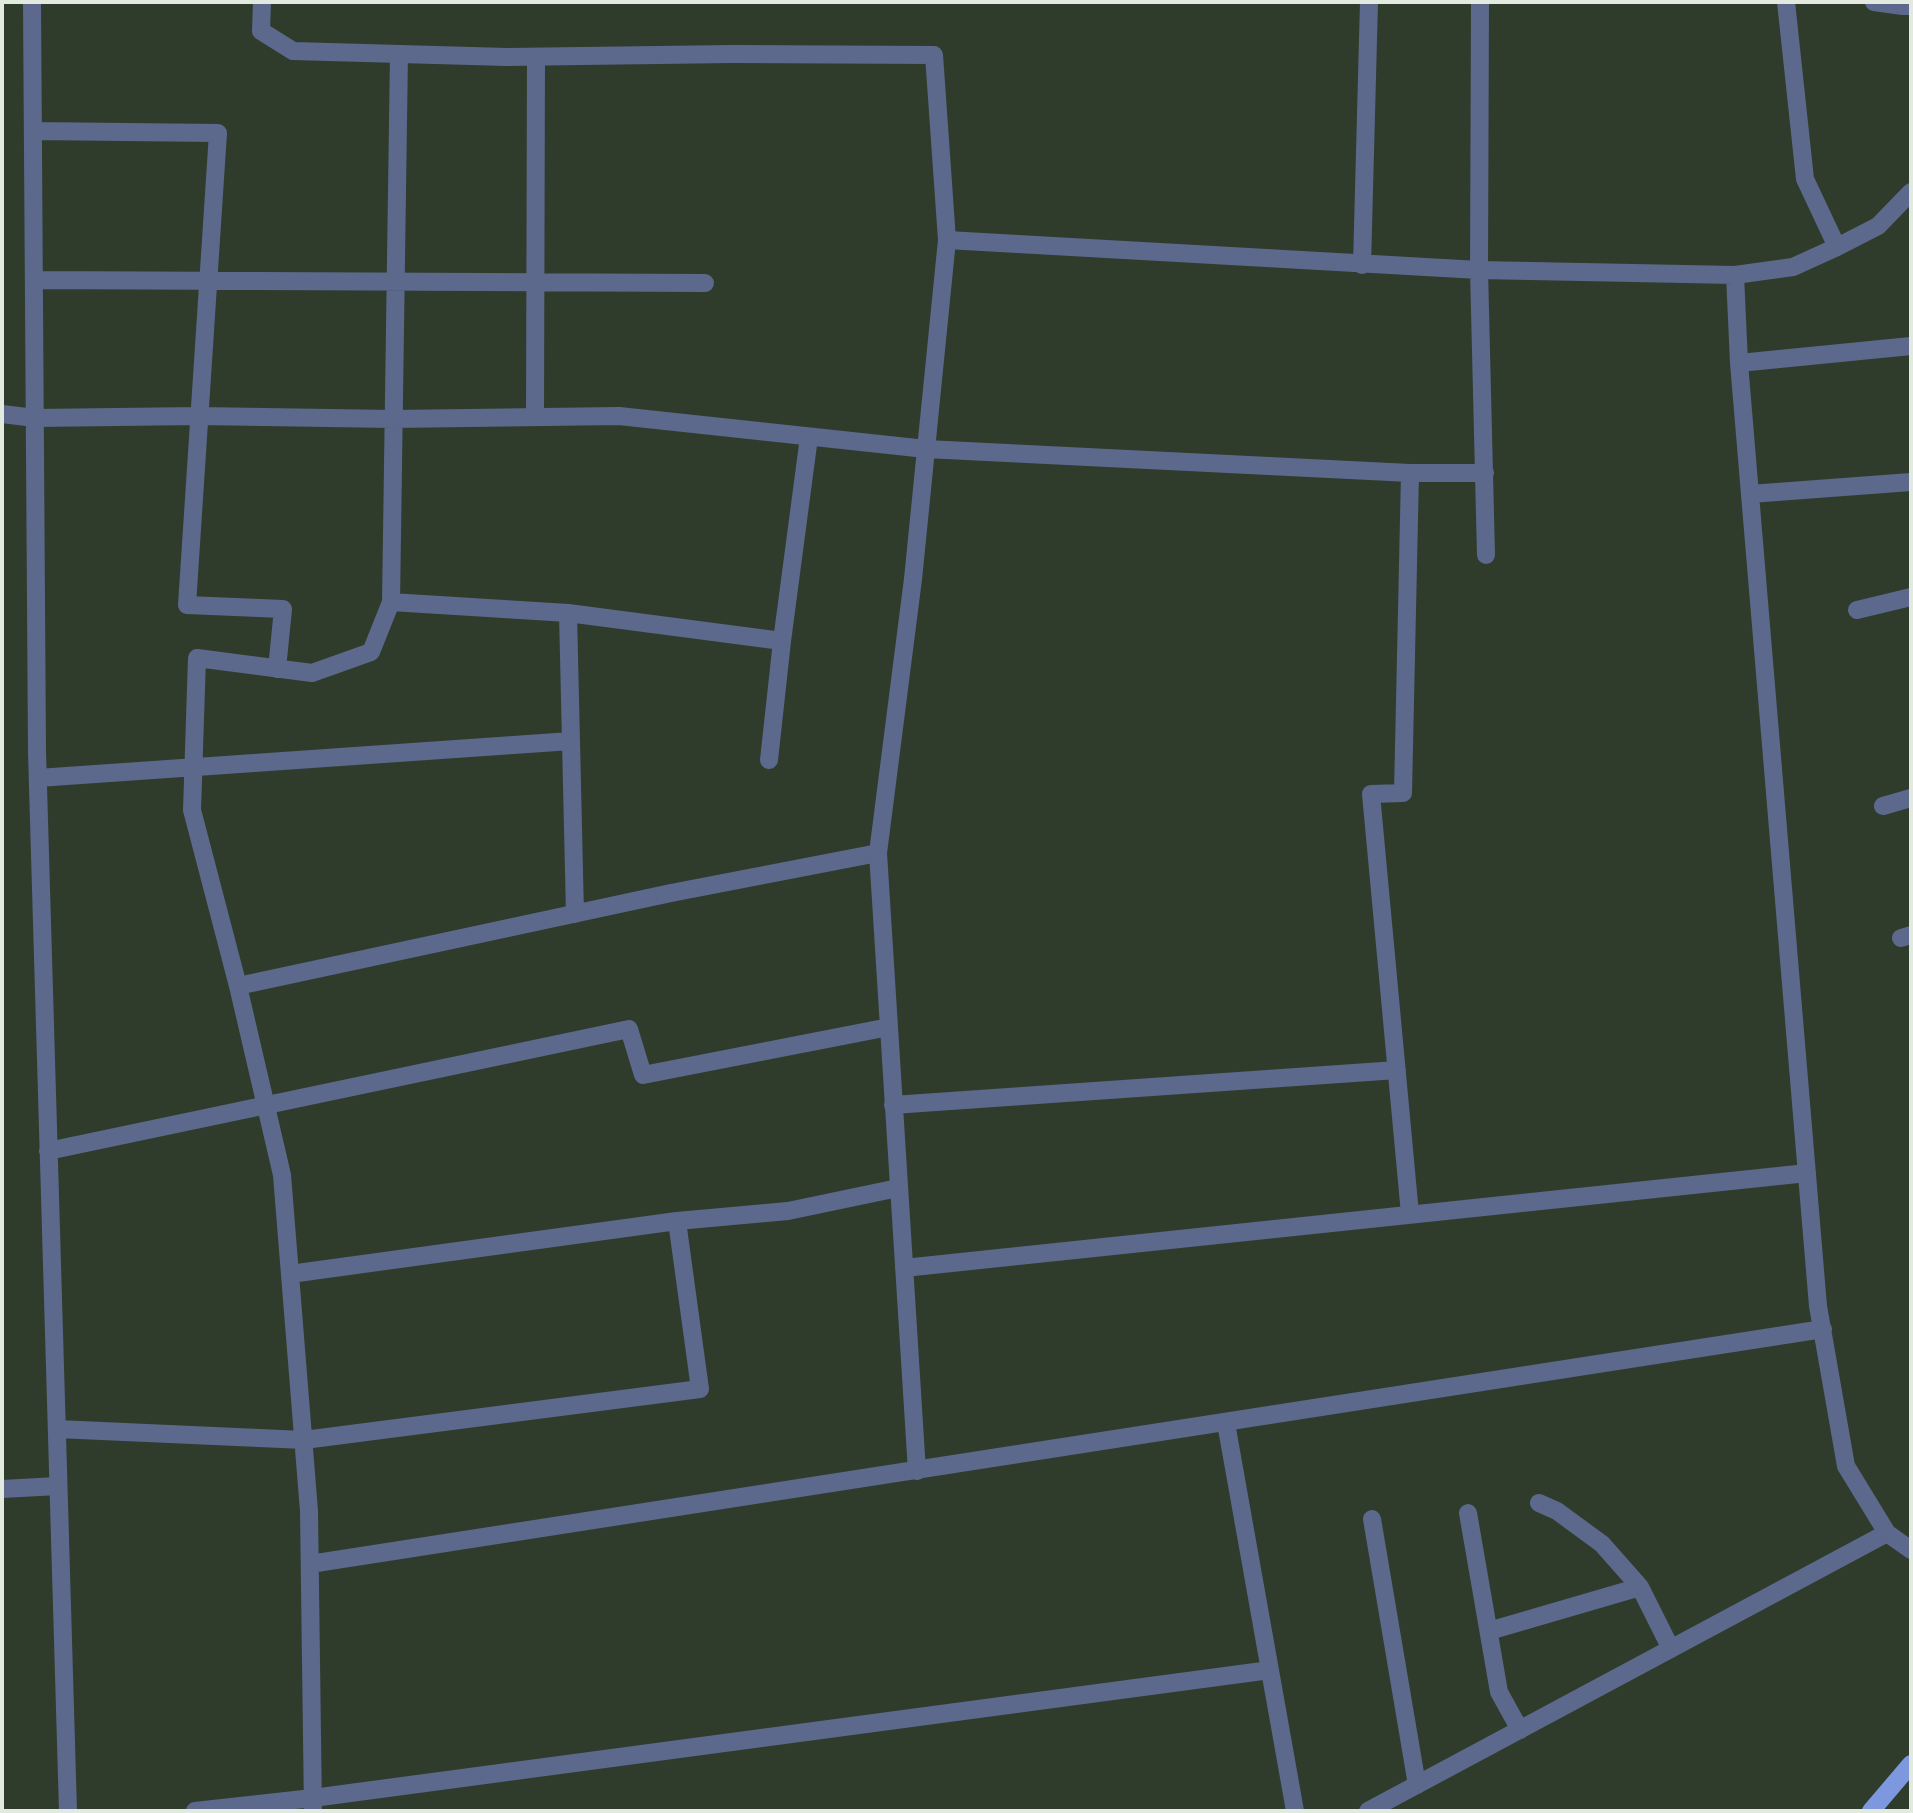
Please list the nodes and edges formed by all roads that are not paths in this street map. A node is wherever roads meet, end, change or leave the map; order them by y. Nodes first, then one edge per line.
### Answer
1 (32, 2) edge
2 (262, 2) edge
3 (1369, 2) edge
4 (1480, 2) edge
5 (1786, 2) edge
6 (1874, 2) edge
7 (1911, 6) edge
8 (399, 54) junction
9 (536, 57) junction
10 (33, 131) junction
11 (1911, 192) edge
12 (947, 240) junction
13 (1837, 247) junction
14 (1362, 265) junction
15 (1479, 270) junction
16 (1735, 275) junction
17 (34, 280) junction
18 (208, 281) junction
19 (396, 282) junction
20 (536, 282) junction
21 (705, 283) dead end
22 (1911, 346) edge
23 (1738, 363) junction
24 (2, 414) edge
25 (199, 416) junction
26 (535, 417) junction
27 (35, 418) junction
28 (393, 419) junction
29 (809, 437) junction
30 (926, 449) junction
31 (1410, 473) junction
32 (1485, 473) junction
33 (1911, 482) edge
34 (1750, 494) junction
35 (1486, 555) dead end
36 (1911, 597) edge
37 (391, 602) junction
38 (1857, 610) dead end
39 (568, 613) junction
40 (782, 641) junction
41 (277, 668) junction
42 (570, 741) junction
43 (769, 760) dead end
44 (194, 767) junction
45 (38, 778) junction
46 (1911, 798) edge
47 (1883, 806) dead end
48 (877, 853) junction
49 (575, 914) junction
50 (238, 986) junction
51 (889, 1027) junction
52 (1397, 1070) junction
53 (266, 1104) junction
54 (893, 1105) junction
55 (48, 1150) junction
56 (1807, 1172) junction
57 (898, 1188) junction
58 (1410, 1214) junction
59 (677, 1221) junction
60 (904, 1268) junction
61 (290, 1274) junction
62 (1823, 1329) junction
63 (1226, 1423) junction
64 (57, 1429) junction
65 (304, 1440) junction
66 (917, 1471) junction
67 (58, 1486) junction
68 (2, 1489) edge
69 (1539, 1503) dead end
70 (1468, 1513) dead end
71 (1373, 1519) dead end
72 (1887, 1533) junction
73 (1911, 1550) edge
74 (310, 1564) junction
75 (1640, 1587) junction
76 (1489, 1631) junction
77 (1671, 1649) junction
78 (1270, 1670) junction
79 (1520, 1730) junction
80 (1911, 1764) edge
81 (1417, 1785) junction
82 (313, 1804) edge
83 (68, 1811) edge
84 (195, 1811) edge
85 (1295, 1811) edge
86 (1368, 1811) edge
87 (1871, 1811) edge

1 - 10 street
2 - 8 street
3 - 14 street
4 - 15 street
5 - 13 street
6 - 7 street
8 - 9 street
8 - 19 street
9 - 12 street
9 - 20 street
10 - 17 street
10 - 18 street
11 - 13 street
12 - 14 street
12 - 30 street
13 - 16 street
14 - 15 street
15 - 16 street
15 - 32 street
16 - 23 street
17 - 18 street
17 - 27 street
18 - 19 street
18 - 25 street
19 - 20 street
19 - 28 street
20 - 21 street
20 - 26 street
22 - 23 street
23 - 34 street
24 - 27 street
25 - 27 street
25 - 28 street
25 - 41 street
26 - 28 street
26 - 29 street
27 - 45 street
28 - 37 street
29 - 30 street
29 - 40 street
30 - 31 street
30 - 48 street
31 - 32 street
31 - 52 street
32 - 35 street
33 - 34 street
34 - 56 street
36 - 38 street
37 - 39 street
37 - 41 street
39 - 40 street
39 - 42 street
40 - 43 street
41 - 44 street
42 - 44 street
42 - 49 street
44 - 45 street
44 - 50 street
45 - 55 street
46 - 47 street
48 - 49 street
48 - 51 street
49 - 50 street
50 - 53 street
51 - 53 street
51 - 54 street
52 - 54 street
52 - 58 street
53 - 55 street
53 - 61 street
54 - 57 street
55 - 64 street
56 - 58 street
56 - 62 street
57 - 59 street
57 - 60 street
58 - 60 street
59 - 61 street
59 - 65 street
60 - 66 street
61 - 65 street
62 - 63 street
62 - 72 street
63 - 66 street
63 - 78 street
64 - 65 street
64 - 67 street
65 - 74 street
66 - 74 street
67 - 68 street
67 - 83 street
69 - 75 street
70 - 76 street
71 - 81 street
72 - 73 street
72 - 77 street
74 - 82 street
75 - 76 street
75 - 77 street
76 - 79 street
77 - 79 street
78 - 82 street
78 - 85 street
79 - 81 street
80 - 87 main road
81 - 86 street
82 - 84 street

